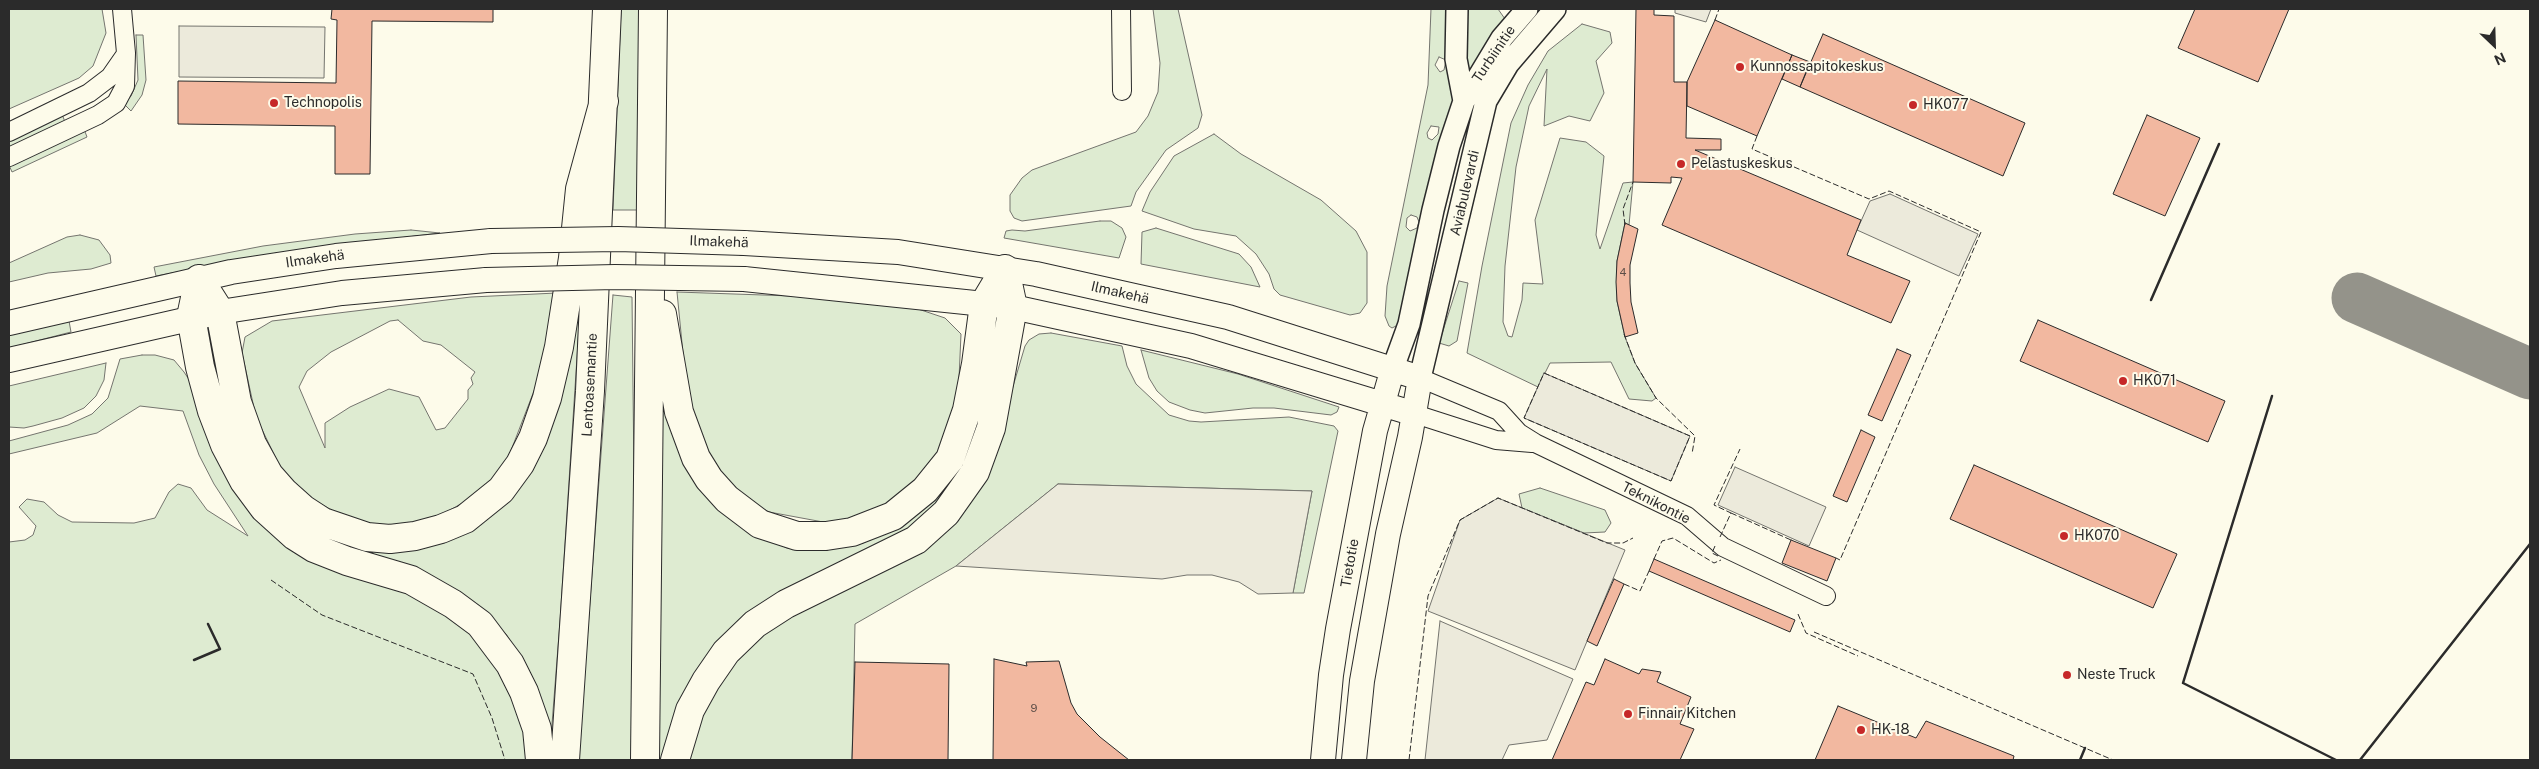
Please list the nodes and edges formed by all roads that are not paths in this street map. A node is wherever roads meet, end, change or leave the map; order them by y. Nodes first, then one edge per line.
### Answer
1 (122, 9) edge
2 (606, 9) edge
3 (654, 9) edge
4 (1121, 9) edge
5 (1458, 9) edge
6 (1531, 13) edge
7 (126, 53) junction
8 (1122, 91) dead end
9 (604, 101) junction
10 (1464, 101) junction
11 (9, 132) edge
12 (9, 157) edge
13 (1005, 269) junction
14 (650, 274) junction
15 (199, 279) junction
16 (984, 304) junction
17 (1013, 307) junction
18 (220, 312) junction
19 (191, 317) junction
20 (9, 323) edge
21 (9, 360) edge
22 (1393, 368) junction
23 (1420, 378) junction
24 (1383, 404) junction
25 (1415, 414) junction
26 (1535, 443) junction
27 (1826, 596) dead end
28 (540, 760) edge
29 (565, 760) edge
30 (645, 760) edge
31 (674, 760) edge
32 (1323, 760) edge
33 (1354, 760) edge

1 - 7 street
2 - 9 highway, Lentoasemantie
3 - 14 highway
4 - 8 street
5 - 10 street, Aviabulevardi
6 - 10 street, Turbiinitie
6 - 23 street, Aviabulevardi
7 - 11 street
7 - 12 street
9 - 18 highway
9 - 29 highway, Lentoasemantie
10 - 22 street, Aviabulevardi
13 - 15 main road, Ilmakehä, bridge
13 - 16 highway
13 - 17 highway
13 - 22 main road, Ilmakehä
14 - 16 highway
14 - 30 highway
15 - 18 highway
15 - 19 highway
15 - 20 main road, Ilmakehä
16 - 17 main road
16 - 18 main road, bridge
17 - 24 main road
17 - 31 highway
18 - 19 main road
19 - 21 main road
19 - 28 highway
22 - 23 main road, Ilmakehä
22 - 24 main road, Tietotie
23 - 25 main road
23 - 26 street, Teknikontie
24 - 25 main road
24 - 32 main road, Tietotie
25 - 26 street, Teknikontie
25 - 33 main road
26 - 27 street, Teknikontie

